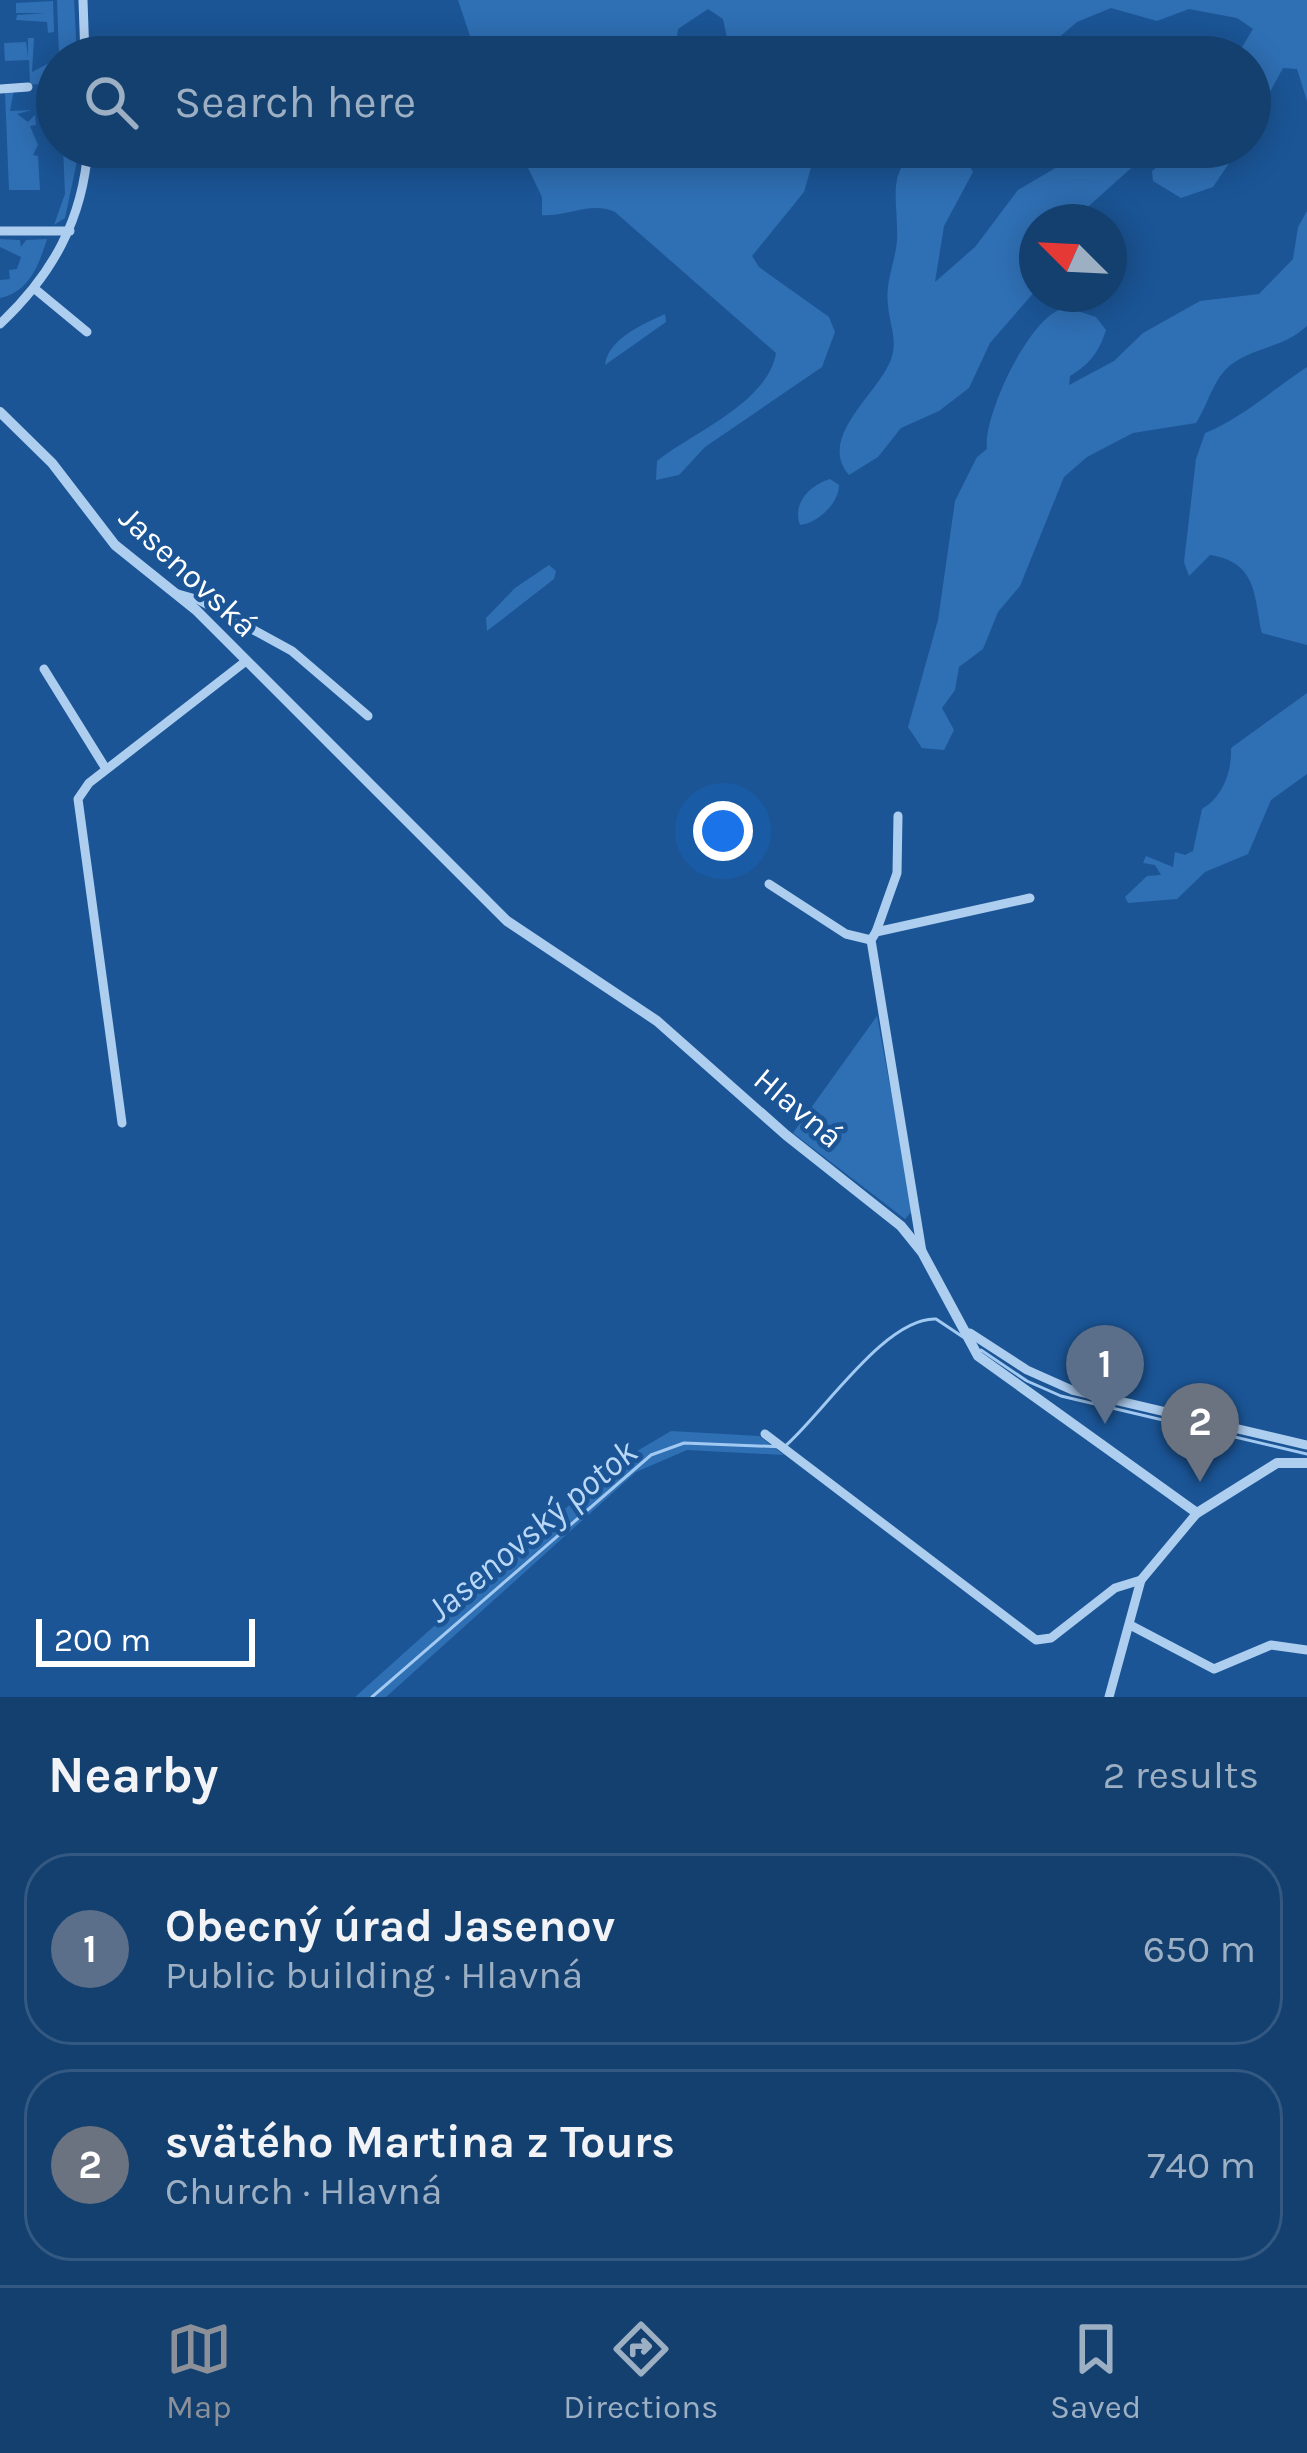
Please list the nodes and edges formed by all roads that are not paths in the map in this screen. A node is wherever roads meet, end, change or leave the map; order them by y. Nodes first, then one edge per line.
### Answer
1 (82, 0) edge
2 (84, 36) edge
3 (28, 87) dead end
4 (0, 89) edge
5 (84, 168) edge
6 (0, 230) edge
7 (70, 231) junction
8 (34, 289) junction
9 (0, 324) edge
10 (87, 332) dead end
11 (0, 412) edge
12 (174, 592) junction
13 (250, 665) junction
14 (44, 669) dead end
15 (368, 716) dead end
16 (106, 769) junction
17 (898, 816) dead end
18 (769, 884) dead end
19 (1030, 898) dead end
20 (873, 936) junction
21 (122, 1123) dead end
22 (921, 1224) junction
23 (901, 1226) junction
24 (922, 1252) junction
25 (970, 1335) junction
26 (765, 1434) dead end
27 (1307, 1445) edge
28 (1290, 1449) junction
29 (1307, 1462) edge
30 (1197, 1513) junction
31 (1141, 1580) junction
32 (1132, 1626) junction
33 (1307, 1650) edge
34 (1109, 1697) edge

1 - 2 street
3 - 4 street
5 - 7 street
6 - 7 street
7 - 8 street
8 - 9 street
8 - 10 street
11 - 12 street, Jasenovská
12 - 13 street, Jasenovská
12 - 15 street
13 - 16 street, Jasenovská
13 - 23 street, Hlavná
14 - 16 street
16 - 21 street
17 - 20 street
18 - 20 street
19 - 20 street
20 - 22 street
22 - 23 street
22 - 24 street
23 - 24 street, Hlavná
24 - 25 street, Hlavná
25 - 28 street
25 - 30 street, Hlavná
26 - 31 street
27 - 28 street
28 - 29 street
28 - 30 street
30 - 31 street
31 - 32 street
32 - 33 street
32 - 34 street

